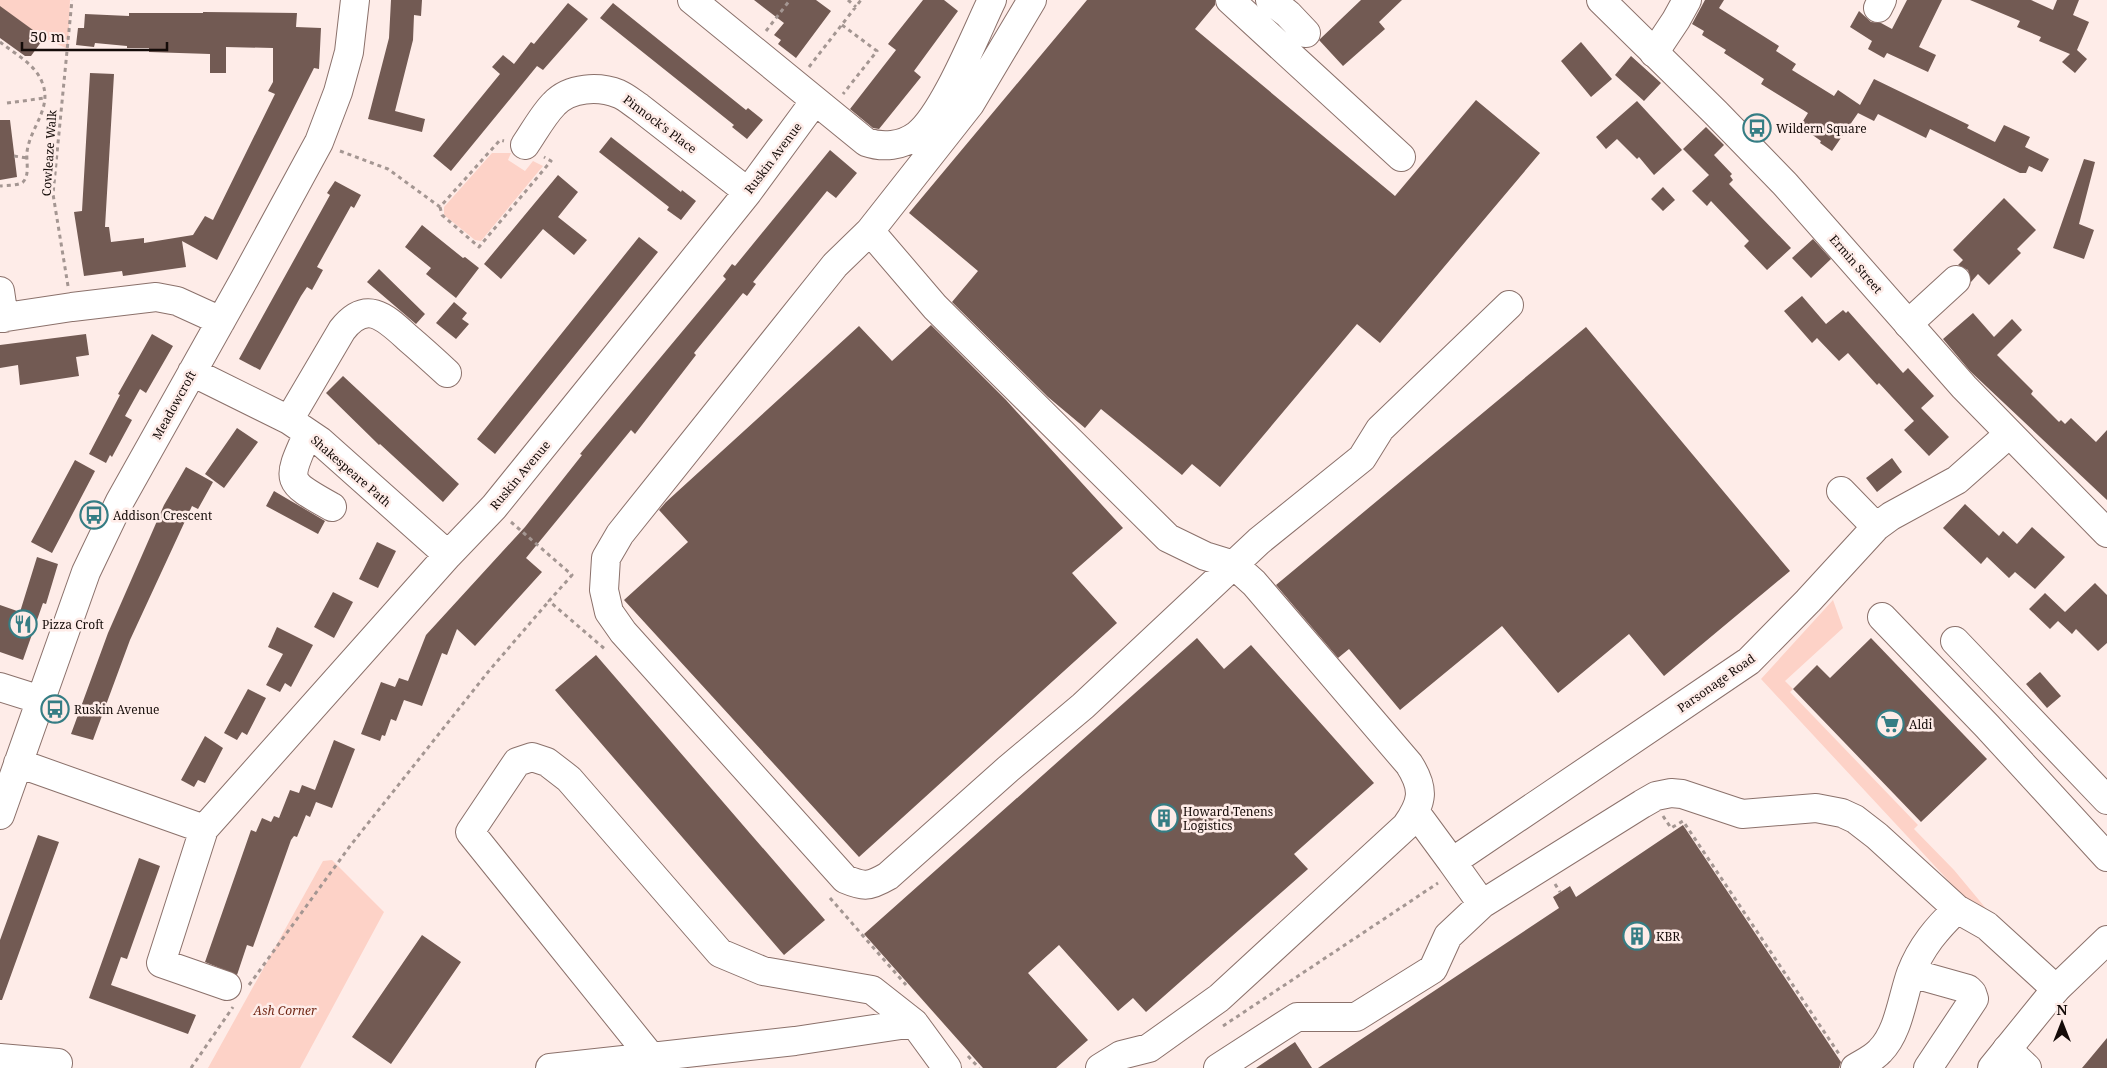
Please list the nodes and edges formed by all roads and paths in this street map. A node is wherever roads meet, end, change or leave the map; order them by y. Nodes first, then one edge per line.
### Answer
1 (72, 0) edge
2 (355, 0) edge
3 (692, 0) edge
4 (790, 0) edge
5 (848, 0) edge
6 (861, 0) edge
7 (992, 0) edge
8 (1032, 0) edge
9 (1230, 0) edge
10 (1601, 0) edge
11 (1687, 0) edge
12 (856, 7) junction
13 (842, 25) junction
14 (0, 42) edge
15 (8, 48) junction
16 (0, 49) edge
17 (753, 50) junction
18 (1654, 53) junction
19 (45, 98) junction
20 (812, 100) junction
21 (8, 103) dead end
22 (319, 142) junction
23 (525, 145) junction
24 (14, 156) dead end
25 (27, 158) junction
26 (1402, 158) dead end
27 (0, 186) edge
28 (748, 192) junction
29 (440, 207) junction
30 (870, 231) junction
31 (1956, 280) dead end
32 (0, 291) edge
33 (1509, 305) dead end
34 (72, 307) junction
35 (2, 318) edge
36 (221, 321) junction
37 (1908, 324) junction
38 (192, 372) junction
39 (447, 372) dead end
40 (299, 427) junction
41 (2009, 434) junction
42 (1841, 490) dead end
43 (332, 507) dead end
44 (1876, 527) junction
45 (2107, 533) edge
46 (448, 555) junction
47 (1234, 565) junction
48 (549, 602) dead end
49 (1882, 617) dead end
50 (1955, 641) dead end
51 (0, 687) edge
52 (41, 700) junction
53 (18, 763) junction
54 (2107, 800) edge
55 (0, 815) edge
56 (1655, 819) dead end
57 (1423, 822) junction
58 (204, 829) junction
59 (2107, 857) edge
60 (1452, 862) junction
61 (1482, 904) junction
62 (1957, 909) junction
63 (2107, 940) edge
64 (1911, 974) junction
65 (2056, 988) junction
66 (235, 989) junction
67 (914, 1023) junction
68 (1218, 1030) dead end
69 (651, 1057) junction
70 (0, 1058) edge
71 (1999, 1059) edge
72 (1847, 1061) edge
73 (1883, 1061) edge
74 (58, 1064) dead end
75 (191, 1068) edge
76 (550, 1068) edge
77 (948, 1068) edge
78 (1100, 1068) edge
79 (1218, 1068) edge
80 (1928, 1068) edge
81 (2027, 1068) edge

1 - 34 path, Cowleaze Walk
2 - 22 street, Meadowcroft
3 - 17 street
4 - 17 path
5 - 12 path
6 - 12 path
7 - 20 street
8 - 30 street
9 - 26 street
10 - 18 street, Ermin Street
11 - 18 street
12 - 13 path
13 - 20 path
13 - 20 path
14 - 15 path
15 - 16 path
15 - 19 path
17 - 20 street
18 - 37 street, Ermin Street
19 - 21 path
19 - 25 path
20 - 28 street, Ruskin Avenue
22 - 29 path
22 - 36 street, Meadowcroft
23 - 28 street, Pinnock's Place
23 - 29 path
23 - 29 path
24 - 25 path
25 - 27 path
28 - 46 street, Ruskin Avenue
30 - 47 street
30 - 47 street
31 - 37 street
32 - 35 street
33 - 47 street
34 - 35 street
34 - 36 street
36 - 38 street, Meadowcroft
37 - 41 street, Ermin Street
38 - 40 street, Shakespeare Path
38 - 52 street, Meadowcroft
39 - 40 street
40 - 43 street
40 - 46 street, Shakespeare Path
41 - 44 street, Parsonage Road
41 - 45 street, Ermin Street
42 - 44 street
44 - 60 street, Parsonage Road
46 - 58 street, Ruskin Avenue
47 - 57 street
48 - 66 path
49 - 59 street
50 - 54 street
51 - 52 street
52 - 53 street, Meadowcroft
53 - 55 street, Meadowcroft
53 - 58 street
56 - 72 path
57 - 60 street
57 - 78 street
58 - 66 street, Ruskin Avenue
60 - 61 street
60 - 68 path
61 - 62 street
61 - 79 street
62 - 64 street
62 - 65 street
63 - 65 street
64 - 73 street
64 - 80 street
65 - 71 street
66 - 75 path
67 - 69 street
67 - 69 street
67 - 77 street
69 - 76 street
70 - 74 street
71 - 81 street
72 - 73 street

